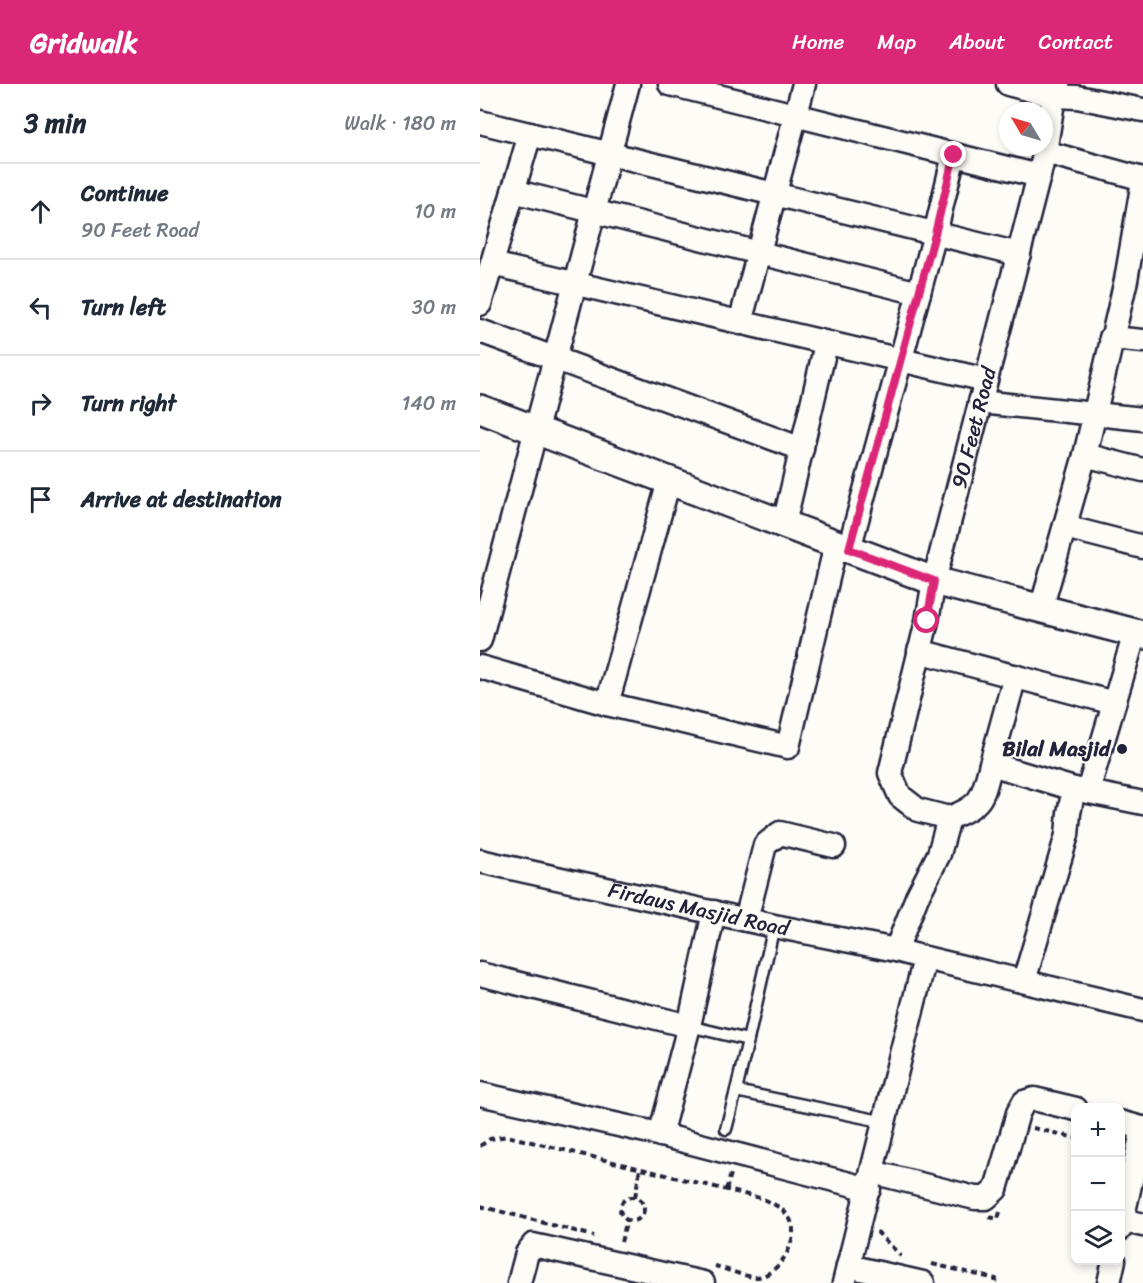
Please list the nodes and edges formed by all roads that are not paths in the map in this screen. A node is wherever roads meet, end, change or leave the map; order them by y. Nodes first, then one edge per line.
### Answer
1 (628, 84) edge
2 (670, 84) edge
3 (804, 84) edge
4 (1008, 84) edge
5 (1056, 90) edge
6 (1053, 107) edge
7 (1143, 110) edge
8 (796, 115) junction
9 (480, 122) edge
10 (530, 134) junction
11 (610, 154) junction
12 (1053, 154) edge
13 (954, 155) junction
14 (1044, 156) edge
15 (1039, 176) junction
16 (1143, 180) edge
17 (513, 191) junction
18 (775, 194) junction
19 (594, 211) junction
20 (935, 234) junction
21 (759, 253) junction
22 (1019, 254) junction
23 (492, 264) junction
24 (1135, 272) edge
25 (575, 284) junction
26 (919, 293) junction
27 (480, 304) edge
28 (740, 323) junction
29 (480, 331) edge
30 (1111, 338) junction
31 (1143, 341) edge
32 (826, 344) junction
33 (555, 359) junction
34 (900, 361) junction
35 (986, 380) junction
36 (980, 402) junction
37 (480, 409) edge
38 (1093, 414) junction
39 (1143, 419) edge
40 (536, 430) junction
41 (802, 449) junction
42 (1085, 454) junction
43 (1143, 470) edge
44 (669, 481) junction
45 (784, 524) junction
46 (1065, 527) junction
47 (843, 547) junction
48 (1143, 547) edge
49 (934, 581) junction
50 (1041, 609) junction
51 (1139, 634) edge
52 (480, 640) edge
53 (919, 651) junction
54 (480, 667) edge
55 (1015, 676) junction
56 (1114, 703) junction
57 (607, 704) junction
58 (991, 765) junction
59 (1081, 790) junction
60 (1143, 803) edge
61 (949, 818) junction
62 (834, 846) dead end
63 (480, 861) edge
64 (714, 912) junction
65 (746, 920) junction
66 (774, 926) junction
67 (896, 950) junction
68 (921, 957) junction
69 (480, 974) edge
70 (1024, 981) junction
71 (1143, 1010) edge
72 (689, 1026) junction
73 (748, 1040) junction
74 (736, 1091) junction
75 (480, 1094) edge
76 (1071, 1108) edge
77 (885, 1122) junction
78 (1135, 1126) edge
79 (726, 1129) dead end
80 (660, 1135) junction
81 (871, 1181) junction
82 (1129, 1224) edge
83 (1113, 1265) edge
84 (704, 1274) edge
85 (846, 1274) edge
86 (519, 1283) edge
87 (923, 1283) edge
88 (1109, 1283) edge

1 - 11 street
2 - 8 street
3 - 8 street
4 - 5 street
5 - 6 street, 90 Feet Road
5 - 7 street
8 - 13 street
8 - 18 street
9 - 10 street
10 - 11 street
10 - 17 street
11 - 18 street
11 - 19 street
12 - 16 street
13 - 15 street
13 - 20 street
14 - 15 street, 90 Feet Road
15 - 22 street, 90 Feet Road
16 - 24 street
17 - 19 street
17 - 23 street
18 - 20 street
18 - 21 street
19 - 21 street
19 - 25 street
20 - 22 street
20 - 26 street
21 - 26 street
21 - 28 street
22 - 35 street, 90 Feet Road
23 - 25 street
23 - 27 street
24 - 30 street
25 - 28 street
25 - 33 street
26 - 34 street
28 - 32 street
29 - 33 street
30 - 31 street
30 - 38 street
32 - 34 street
32 - 41 street
33 - 40 street
33 - 41 street
34 - 35 street
34 - 47 street
35 - 36 street, 90 Feet Road
36 - 38 street
36 - 49 street, 90 Feet Road
37 - 40 street
38 - 39 street
38 - 42 street
40 - 44 street
40 - 52 street
41 - 45 street
42 - 43 street
42 - 46 street
44 - 45 street
44 - 57 street
45 - 47 street
46 - 48 street
46 - 50 street
47 - 49 street
47 - 57 street
49 - 50 street
49 - 53 street, 90 Feet Road
50 - 51 street
51 - 56 street
53 - 55 street
53 - 61 street, 90 Feet Road
54 - 57 street
55 - 56 street
55 - 58 street
56 - 59 street
58 - 59 street
58 - 61 street
59 - 60 street
59 - 70 street
61 - 67 street
62 - 65 street
63 - 64 street
63 - 68 street, Firdaus Masjid Road
64 - 65 street
64 - 72 street
65 - 66 street
66 - 67 street
66 - 73 lane
67 - 68 street
68 - 70 street
68 - 77 street
69 - 72 street
70 - 71 street
72 - 73 lane
72 - 80 street
73 - 74 lane
74 - 77 lane
74 - 79 lane
75 - 80 street
76 - 81 street
77 - 81 street
78 - 82 street
80 - 81 street
81 - 85 street
83 - 88 street
84 - 86 street
85 - 87 street

